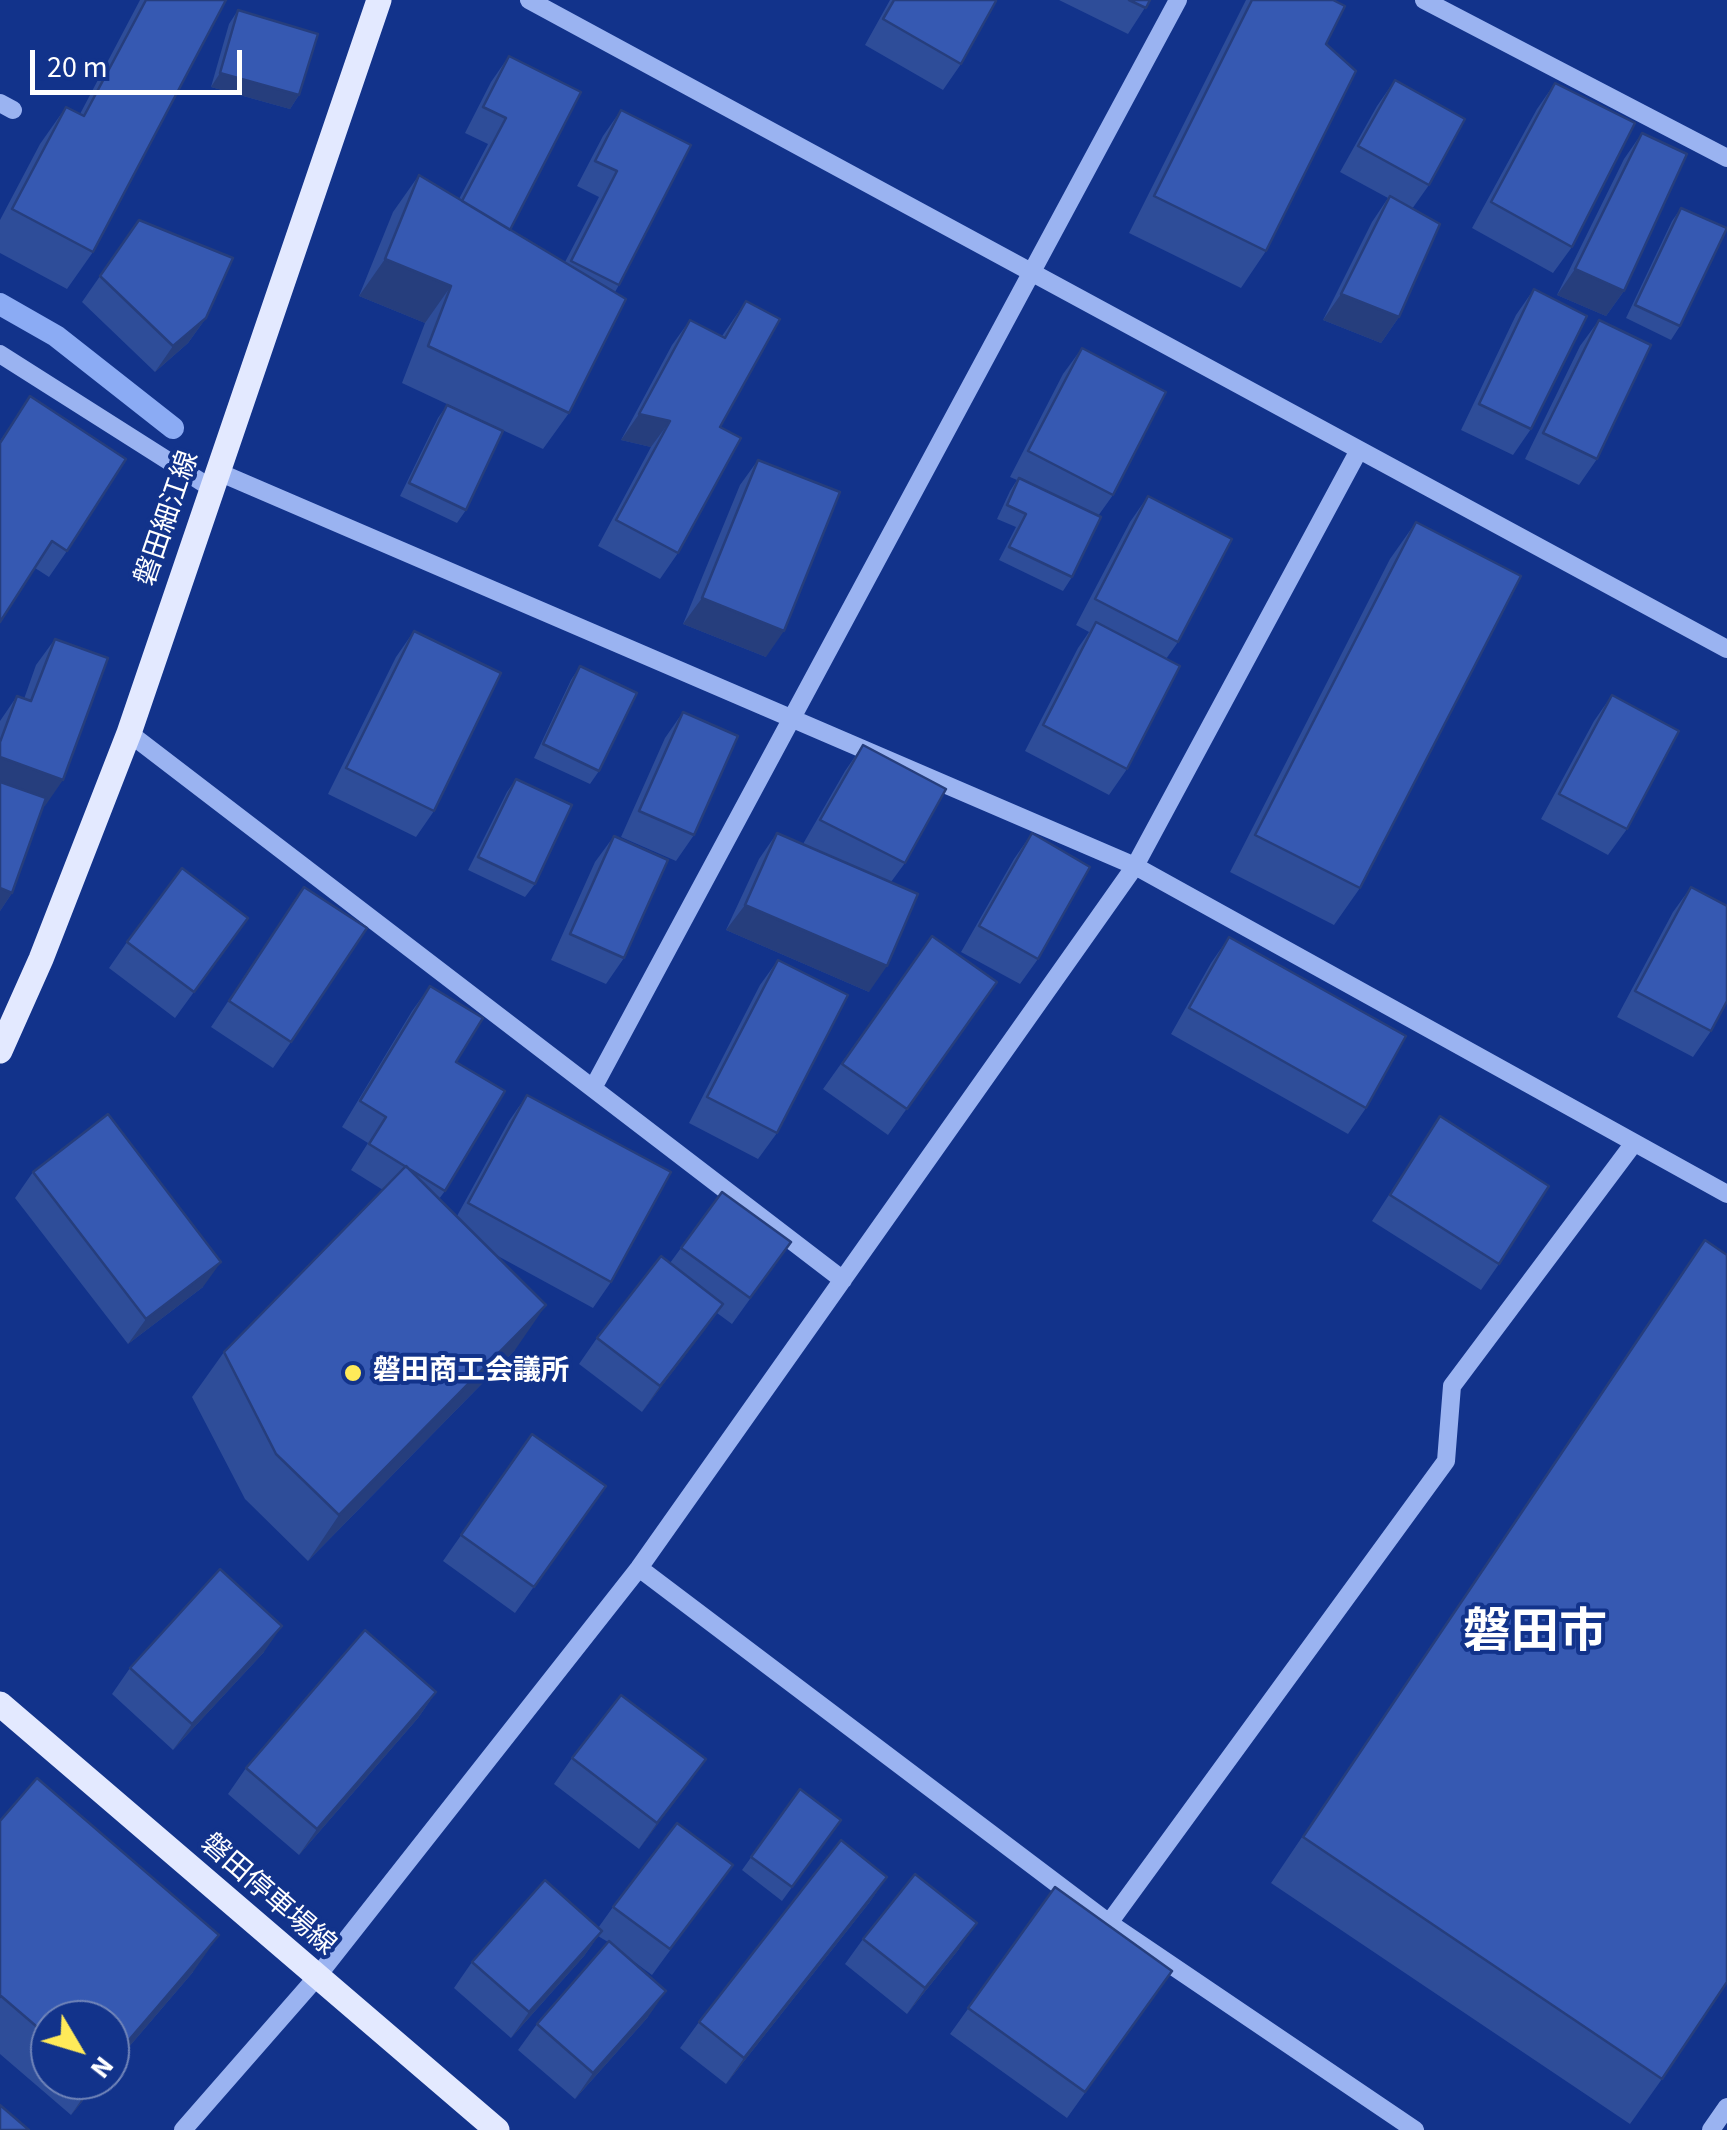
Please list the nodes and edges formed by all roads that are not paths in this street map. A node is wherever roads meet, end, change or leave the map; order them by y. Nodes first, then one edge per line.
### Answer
1 (379, 0) edge
2 (529, 0) edge
3 (1178, 0) edge
4 (1424, 0) edge
5 (1727, 158) edge
6 (1029, 272) junction
7 (0, 354) edge
8 (1359, 450) junction
9 (214, 479) junction
10 (1727, 649) edge
11 (790, 718) junction
12 (129, 733) junction
13 (1135, 866) junction
14 (0, 1051) edge
15 (593, 1088) junction
16 (1634, 1143) junction
17 (1727, 1194) edge
18 (843, 1280) junction
19 (639, 1568) junction
20 (0, 1704) edge
21 (1110, 1923) junction
22 (316, 1978) junction
23 (1727, 2107) edge
24 (184, 2130) edge
25 (497, 2130) edge
26 (1415, 2130) edge
27 (1711, 2130) edge

1 - 9 main road, 磐田細江線
2 - 6 street
3 - 6 street
4 - 5 street
6 - 8 street
6 - 11 street
7 - 9 street
8 - 10 street
8 - 13 street
9 - 11 street
9 - 12 main road, 磐田細江線
11 - 13 street
11 - 15 street
12 - 14 main road, 磐田細江線
12 - 15 street
13 - 16 street
13 - 18 street
15 - 18 street
16 - 17 street
16 - 21 street
18 - 19 street
19 - 21 street
19 - 22 street
20 - 22 main road, 磐田停車場線
21 - 26 street
22 - 24 street
22 - 25 main road, 磐田停車場線
23 - 27 street

